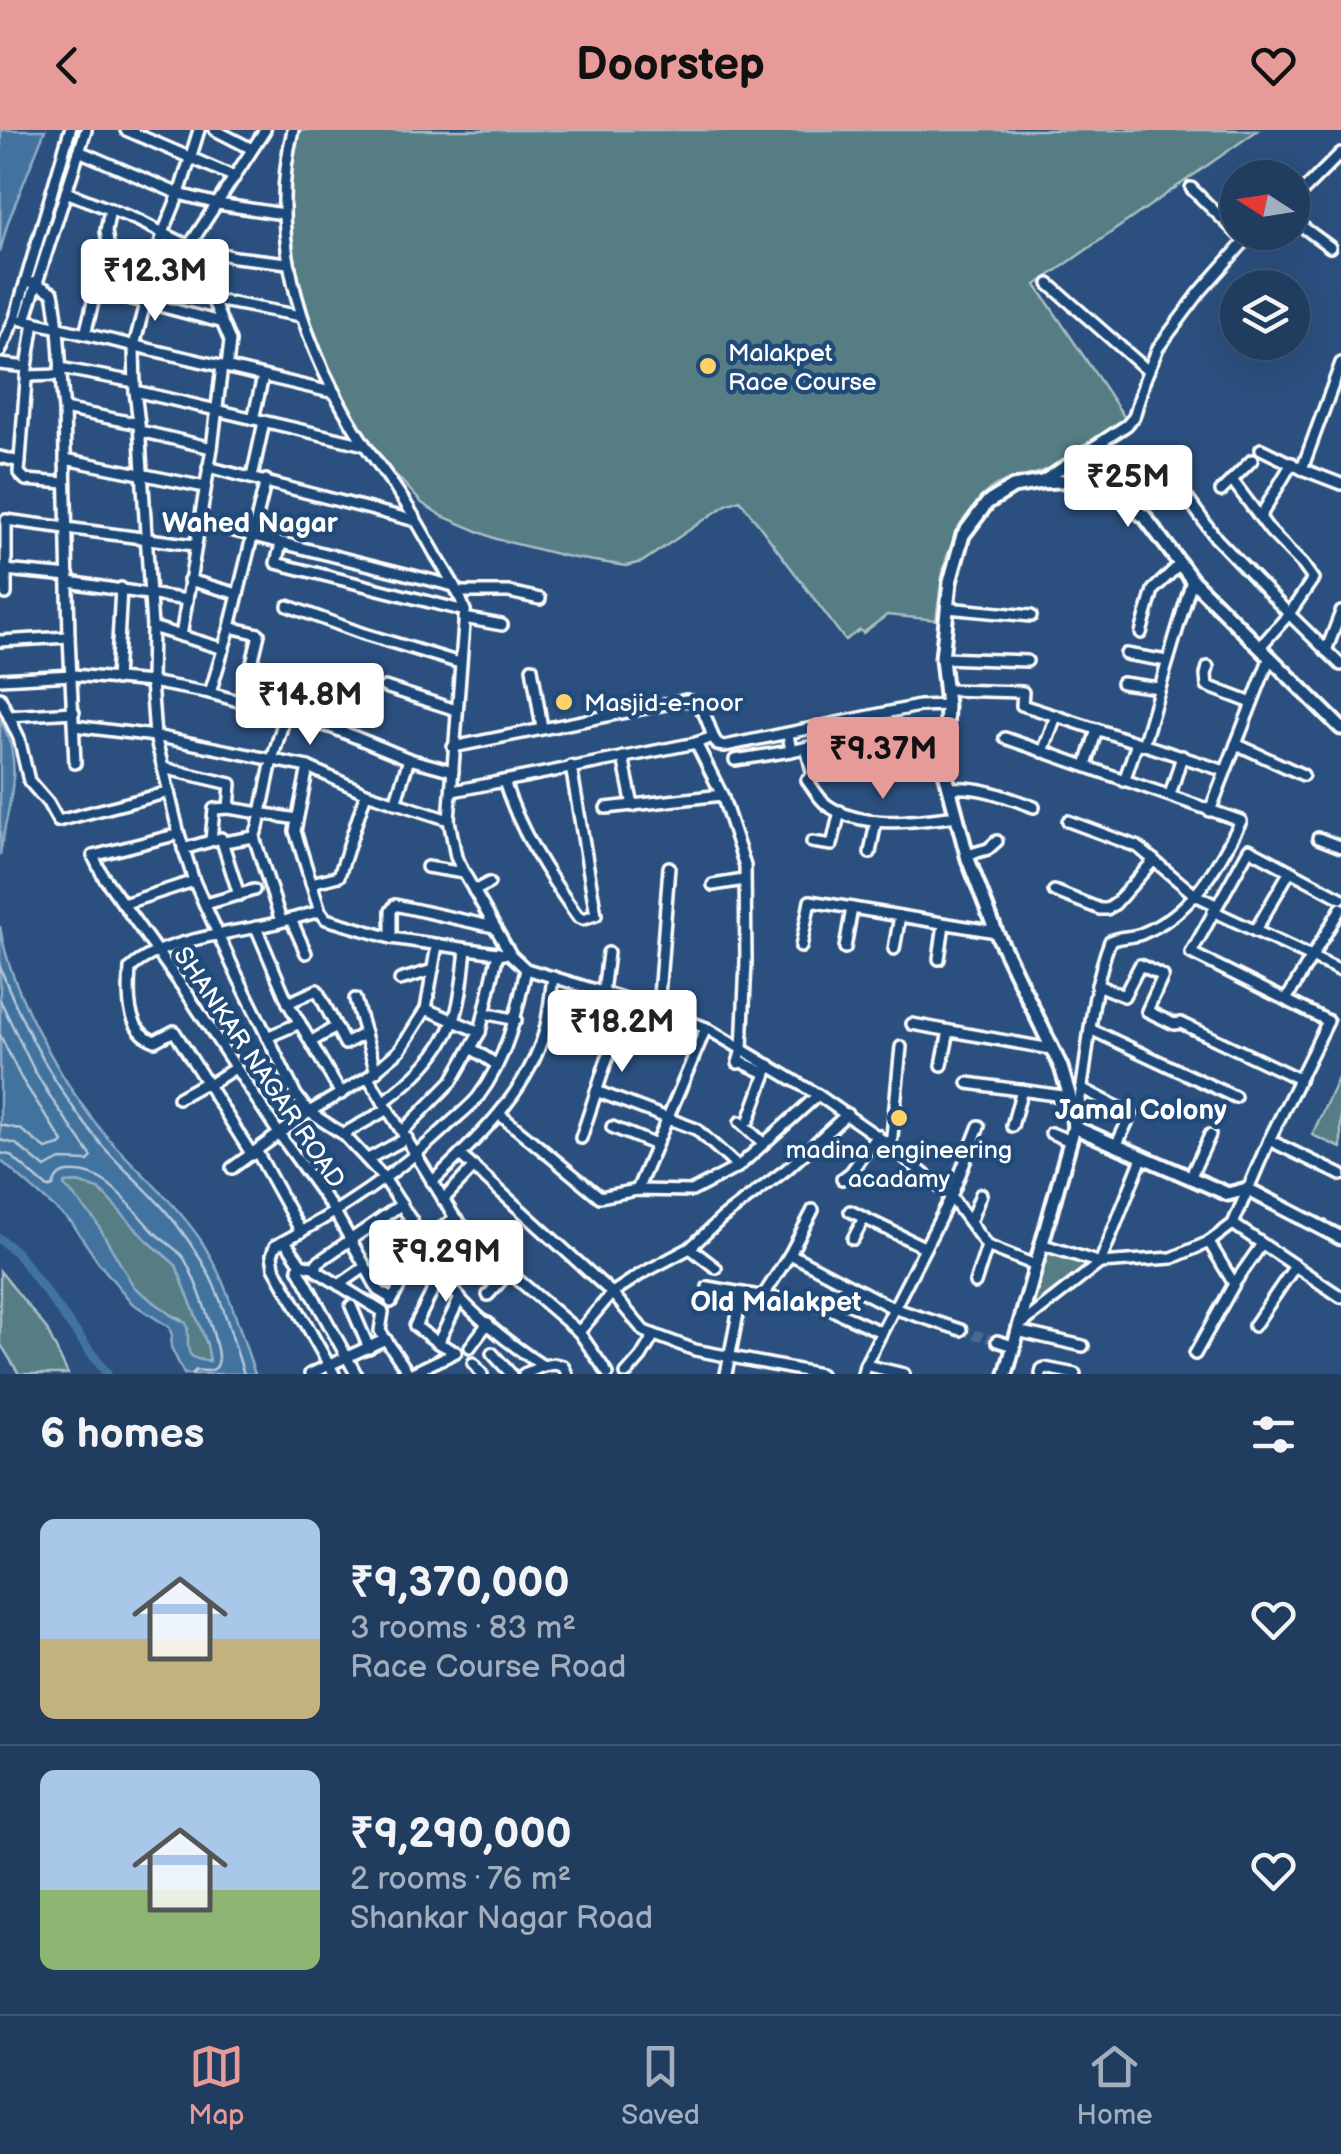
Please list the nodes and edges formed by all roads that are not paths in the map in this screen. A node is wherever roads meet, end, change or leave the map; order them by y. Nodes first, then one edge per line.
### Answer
1 (70, 130) edge
2 (86, 130) edge
3 (126, 130) edge
4 (199, 130) edge
5 (216, 130) edge
6 (265, 130) edge
7 (292, 130) edge
8 (252, 149) junction
9 (79, 151) junction
10 (1340, 153) edge
11 (190, 158) junction
12 (235, 178) junction
13 (1310, 184) edge
14 (1191, 188) dead end
15 (66, 192) junction
16 (179, 194) junction
17 (218, 204) junction
18 (110, 209) junction
19 (282, 214) junction
20 (1220, 216) edge
21 (1310, 233) edge
22 (163, 234) junction
23 (189, 246) junction
24 (1330, 247) dead end
25 (1237, 250) edge
26 (288, 264) junction
27 (32, 282) junction
28 (1049, 284) dead end
29 (97, 292) junction
30 (213, 300) junction
31 (146, 302) junction
32 (301, 316) junction
33 (25, 320) junction
34 (220, 322) junction
35 (59, 328) junction
36 (85, 334) junction
37 (134, 346) junction
38 (0, 352) edge
39 (1341, 363) edge
40 (0, 364) edge
41 (224, 366) junction
42 (1148, 371) junction
43 (27, 372) junction
44 (60, 372) junction
45 (263, 377) junction
46 (135, 386) junction
47 (335, 393) junction
48 (64, 409) junction
49 (215, 411) junction
50 (259, 420) junction
51 (140, 427) junction
52 (365, 445) junction
53 (212, 448) junction
54 (1262, 449) dead end
55 (1156, 455) dead end
56 (0, 458) edge
57 (65, 459) junction
58 (1252, 460) dead end
59 (20, 462) junction
60 (208, 466) junction
61 (1297, 466) junction
62 (142, 473) junction
63 (252, 477) junction
64 (266, 480) junction
65 (1232, 480) junction
66 (1042, 482) junction
67 (66, 483) junction
68 (1341, 484) edge
69 (205, 487) junction
70 (1221, 491) dead end
71 (1260, 517) junction
72 (3, 519) edge
73 (198, 522) junction
74 (416, 522) junction
75 (67, 526) junction
76 (252, 535) junction
77 (147, 537) junction
78 (282, 544) junction
79 (194, 545) junction
80 (1179, 565) junction
81 (6, 570) junction
82 (69, 579) junction
83 (189, 580) junction
84 (1192, 580) junction
85 (121, 588) junction
86 (457, 589) junction
87 (6, 594) dead end
88 (150, 594) junction
89 (238, 594) junction
90 (540, 599) dead end
91 (187, 600) junction
92 (288, 606) dead end
93 (947, 608) junction
94 (1341, 612) edge
95 (464, 614) junction
96 (1289, 614) junction
97 (1031, 616) dead end
98 (502, 624) dead end
99 (152, 626) junction
100 (230, 627) junction
101 (1141, 632) dead end
102 (181, 636) junction
103 (69, 637) junction
104 (0, 640) edge
105 (1259, 648) junction
106 (224, 650) junction
107 (1326, 651) junction
108 (1126, 654) dead end
109 (942, 658) junction
110 (1270, 658) junction
111 (1027, 660) dead end
112 (1167, 661) junction
113 (460, 663) junction
114 (1341, 665) edge
115 (1208, 667) dead end
116 (532, 668) dead end
117 (73, 675) junction
118 (0, 679) edge
119 (116, 680) junction
120 (151, 682) junction
121 (346, 682) dead end
122 (1122, 684) dead end
123 (385, 687) dead end
124 (1160, 688) junction
125 (946, 690) junction
126 (210, 693) junction
127 (0, 698) edge
128 (242, 701) junction
129 (1252, 703) junction
130 (947, 705) junction
131 (456, 710) junction
132 (74, 712) junction
133 (286, 713) junction
134 (9, 716) junction
135 (1056, 716) junction
136 (864, 718) junction
137 (74, 726) junction
138 (333, 728) junction
139 (542, 728) junction
140 (1341, 728) edge
141 (1097, 729) junction
142 (788, 734) junction
143 (155, 736) junction
144 (712, 737) junction
145 (871, 738) junction
146 (1005, 738) dead end
147 (696, 743) junction
148 (1140, 744) junction
149 (1236, 744) junction
150 (453, 747) junction
151 (806, 748) junction
152 (791, 750) junction
153 (1044, 752) junction
154 (875, 754) dead end
155 (1182, 756) junction
156 (623, 757) junction
157 (847, 758) dead end
158 (409, 759) junction
159 (272, 760) junction
160 (735, 760) dead end
161 (75, 763) dead end
162 (571, 766) junction
163 (1086, 766) junction
164 (308, 767) junction
165 (162, 768) junction
166 (454, 772) junction
167 (1226, 772) junction
168 (1303, 775) dead end
169 (504, 781) junction
170 (1124, 781) junction
171 (951, 788) junction
172 (452, 791) junction
173 (170, 792) junction
174 (366, 793) junction
175 (722, 795) junction
176 (1170, 795) junction
177 (395, 804) junction
178 (633, 806) junction
179 (1034, 807) dead end
180 (229, 808) junction
181 (606, 808) dead end
182 (840, 811) junction
183 (1210, 811) junction
184 (261, 813) junction
185 (957, 816) junction
186 (297, 819) junction
187 (449, 820) junction
188 (876, 821) junction
189 (1068, 821) dead end
190 (179, 834) junction
191 (254, 837) junction
192 (1318, 838) dead end
193 (211, 840) junction
194 (997, 841) dead end
195 (224, 842) junction
196 (812, 842) dead end
197 (1229, 843) junction
198 (1341, 846) edge
199 (183, 849) junction
200 (988, 849) junction
201 (1246, 853) junction
202 (870, 854) dead end
203 (967, 855) junction
204 (992, 860) dead end
205 (1154, 860) junction
206 (427, 866) dead end
207 (669, 866) dead end
208 (1290, 871) junction
209 (464, 874) junction
210 (744, 880) junction
211 (194, 881) junction
212 (489, 883) dead end
213 (311, 884) junction
214 (714, 885) dead end
215 (254, 890) dead end
216 (474, 891) junction
217 (1054, 891) dead end
218 (239, 895) junction
219 (1195, 895) junction
220 (1341, 898) edge
221 (123, 904) junction
222 (206, 904) junction
223 (852, 908) junction
224 (1215, 908) junction
225 (1341, 908) edge
226 (320, 912) junction
227 (900, 916) junction
228 (286, 920) junction
229 (944, 924) junction
230 (494, 927) junction
231 (256, 928) junction
232 (1255, 931) junction
233 (996, 932) junction
234 (218, 933) junction
235 (392, 938) junction
236 (437, 945) junction
237 (802, 948) dead end
238 (845, 948) dead end
239 (894, 949) dead end
240 (466, 950) junction
241 (158, 953) junction
242 (306, 953) dead end
243 (498, 953) junction
244 (608, 953) dead end
245 (511, 955) junction
246 (1311, 958) junction
247 (938, 959) dead end
248 (526, 969) junction
249 (433, 970) junction
250 (1341, 971) edge
251 (553, 978) junction
252 (400, 980) dead end
253 (1097, 985) junction
254 (603, 992) junction
255 (355, 999) dead end
256 (1286, 1000) junction
257 (632, 1001) junction
258 (288, 1004) junction
259 (426, 1009) junction
260 (658, 1009) junction
261 (485, 1013) junction
262 (454, 1020) junction
263 (516, 1020) junction
264 (1328, 1021) junction
265 (300, 1023) junction
266 (912, 1024) dead end
267 (336, 1027) junction
268 (706, 1028) junction
269 (1090, 1028) junction
270 (1341, 1028) edge
271 (948, 1031) junction
272 (480, 1032) junction
273 (365, 1033) junction
274 (267, 1037) junction
275 (312, 1041) junction
276 (901, 1047) dead end
277 (471, 1048) junction
278 (742, 1049) junction
279 (1051, 1050) junction
280 (497, 1064) junction
281 (942, 1065) dead end
282 (236, 1068) junction
283 (767, 1069) junction
284 (372, 1074) junction
285 (1299, 1079) junction
286 (968, 1083) dead end
287 (206, 1084) junction
288 (1083, 1089) junction
289 (1022, 1090) junction
290 (596, 1091) junction
291 (340, 1094) junction
292 (818, 1095) junction
293 (1070, 1097) junction
294 (1235, 1097) dead end
295 (178, 1098) dead end
296 (386, 1106) junction
297 (310, 1112) junction
298 (499, 1114) junction
299 (847, 1114) junction
300 (667, 1119) junction
301 (978, 1126) dead end
302 (1012, 1126) dead end
303 (612, 1127) dead end
304 (1074, 1127) junction
305 (1051, 1133) dead end
306 (343, 1134) junction
307 (405, 1134) junction
308 (877, 1134) junction
309 (280, 1135) junction
310 (1210, 1135) dead end
311 (581, 1138) dead end
312 (1269, 1140) junction
313 (1070, 1141) junction
314 (763, 1143) junction
315 (656, 1145) junction
316 (891, 1146) junction
317 (1116, 1146) junction
318 (255, 1153) junction
319 (460, 1154) junction
320 (416, 1155) junction
321 (1142, 1158) junction
322 (368, 1160) junction
323 (474, 1167) junction
324 (738, 1167) junction
325 (232, 1168) dead end
326 (1341, 1176) edge
327 (384, 1178) junction
328 (1190, 1178) junction
329 (842, 1179) dead end
330 (432, 1182) junction
331 (1247, 1189) junction
332 (638, 1190) junction
333 (980, 1194) dead end
334 (951, 1197) junction
335 (444, 1200) junction
336 (402, 1204) junction
337 (813, 1210) dead end
338 (850, 1211) dead end
339 (335, 1212) junction
340 (455, 1218) junction
341 (864, 1218) junction
342 (412, 1220) junction
343 (970, 1222) junction
344 (1233, 1224) junction
345 (301, 1232) junction
346 (387, 1236) dead end
347 (1341, 1238) edge
348 (852, 1239) dead end
349 (425, 1240) junction
350 (286, 1241) junction
351 (350, 1242) junction
352 (1209, 1242) junction
353 (1041, 1244) junction
354 (1262, 1244) junction
355 (986, 1246) junction
356 (924, 1247) junction
357 (690, 1248) junction
358 (790, 1254) junction
359 (412, 1263) dead end
360 (1100, 1263) junction
361 (1035, 1265) junction
362 (1295, 1266) junction
363 (365, 1267) junction
364 (298, 1268) dead end
365 (316, 1268) junction
366 (716, 1268) dead end
367 (443, 1270) junction
368 (509, 1272) junction
369 (975, 1283) dead end
370 (1234, 1284) junction
371 (339, 1285) junction
372 (708, 1287) dead end
373 (742, 1292) junction
374 (612, 1293) junction
375 (488, 1295) dead end
376 (762, 1296) junction
377 (1341, 1296) edge
378 (460, 1298) junction
379 (392, 1299) junction
380 (351, 1306) dead end
381 (893, 1308) junction
382 (383, 1312) junction
383 (488, 1323) junction
384 (1254, 1326) dead end
385 (1018, 1329) junction
386 (962, 1330) tunnel mouth
387 (579, 1332) junction
388 (881, 1332) junction
389 (654, 1335) junction
390 (386, 1339) junction
391 (997, 1341) tunnel mouth
392 (438, 1343) junction
393 (1012, 1346) junction
394 (1083, 1346) dead end
395 (470, 1347) dead end
396 (369, 1348) junction
397 (492, 1354) dead end
398 (1196, 1354) dead end
399 (347, 1358) junction
400 (729, 1358) junction
401 (473, 1362) dead end
402 (543, 1366) junction
403 (332, 1370) edge
404 (864, 1370) edge
405 (316, 1373) edge
406 (356, 1374) edge
407 (409, 1374) edge
408 (482, 1374) edge
409 (510, 1374) edge
410 (524, 1374) edge
411 (567, 1374) edge
412 (608, 1374) edge
413 (626, 1374) edge
414 (726, 1374) edge
415 (820, 1374) edge
416 (904, 1374) edge
417 (1006, 1374) edge
418 (1041, 1374) edge
419 (1075, 1374) edge

1 - 27 street
2 - 9 street
3 - 11 street
4 - 11 street
5 - 8 street
6 - 8 street
7 - 19 street
8 - 12 street
9 - 15 street
9 - 16 street
10 - 13 street
11 - 12 street
11 - 16 street
12 - 17 street
14 - 20 street
15 - 18 street
15 - 27 street
16 - 17 street
16 - 22 street
17 - 19 street
17 - 23 street
18 - 22 street
18 - 29 street
19 - 26 street
21 - 24 street
22 - 23 street
22 - 31 street
23 - 26 street
23 - 30 street
25 - 42 street
26 - 32 street
27 - 33 street
27 - 35 street
28 - 42 street
29 - 31 street
29 - 36 street
30 - 32 street
30 - 34 street
31 - 34 street
31 - 37 street
32 - 47 street
33 - 35 street
33 - 38 street
33 - 43 street
34 - 41 street
35 - 36 street
35 - 44 street
36 - 37 street
37 - 41 street
37 - 46 street
39 - 61 street
40 - 43 street
41 - 45 street
41 - 49 street
42 - 66 street
43 - 44 street
43 - 59 street
44 - 46 street
44 - 48 street
45 - 47 street
45 - 50 street
46 - 49 street
46 - 51 street
47 - 52 street
48 - 51 street
48 - 57 street
49 - 50 street
49 - 53 street
50 - 52 street
50 - 63 street
51 - 53 street
51 - 62 street
52 - 74 street
53 - 60 street
54 - 61 street
55 - 96 street
56 - 59 street
57 - 62 street
57 - 67 street
58 - 65 street
59 - 67 street
60 - 63 street
60 - 69 street
61 - 68 street
61 - 71 street
62 - 69 street
62 - 77 street
63 - 64 street
64 - 74 street
64 - 76 street
65 - 70 street
65 - 71 street
66 - 80 street
66 - 93 street
67 - 75 street
69 - 73 street
71 - 96 street
72 - 75 street
72 - 81 street
73 - 76 street
73 - 79 street
74 - 86 street
75 - 77 street
75 - 82 street
76 - 78 street
76 - 89 street
77 - 79 street
77 - 88 street
78 - 86 street
78 - 95 street
79 - 83 street
80 - 84 street
80 - 101 street
81 - 82 street
81 - 87 street
82 - 85 street
82 - 103 street
83 - 89 street
83 - 91 street
84 - 105 street
84 - 112 street
85 - 88 street
85 - 119 street
86 - 90 street
86 - 95 street
88 - 91 street
88 - 99 street
89 - 100 street
91 - 102 street
92 - 113 street
93 - 97 street
93 - 109 street
94 - 107 street
95 - 98 street
95 - 113 street
96 - 105 street
96 - 107 street
99 - 102 street
99 - 120 street
100 - 106 street
100 - 128 street
102 - 106 street
103 - 104 street
103 - 117 street
105 - 110 street
106 - 126 street
107 - 114 street
108 - 112 street
109 - 111 street
109 - 125 street
110 - 129 street
110 - 140 street
112 - 124 street
113 - 131 street
115 - 129 street
116 - 139 street
117 - 118 street
117 - 119 street
117 - 132 street
119 - 120 street
120 - 126 street
120 - 143 street
121 - 138 street
122 - 124 street
123 - 131 street
124 - 148 street
125 - 130 street
125 - 135 street
126 - 128 street
127 - 134 street
128 - 133 street
129 - 149 street
130 - 136 street
130 - 171 street
131 - 150 street
132 - 134 street
132 - 137 street
133 - 138 street
133 - 159 street
134 - 173 street
135 - 141 street
135 - 153 street
136 - 142 street
136 - 145 street
137 - 143 street
137 - 161 street
138 - 158 street
139 - 144 street
139 - 150 street
141 - 148 street
141 - 163 street
142 - 144 street
142 - 152 street
143 - 159 street
143 - 165 street
144 - 147 street
145 - 151 street
145 - 154 street
145 - 157 street
146 - 153 street
147 - 156 street
147 - 175 street
148 - 155 street
148 - 170 street
149 - 167 street
149 - 168 street
150 - 166 street
151 - 152 street
151 - 182 street
152 - 160 street
153 - 163 street
155 - 167 street
155 - 176 street
156 - 162 street
156 - 178 street
158 - 166 street
158 - 177 street
159 - 164 street
159 - 184 street
162 - 169 street
162 - 169 street
163 - 170 street
164 - 174 street
164 - 186 street
165 - 173 street
165 - 180 street
166 - 172 street
167 - 183 street
169 - 172 street
170 - 176 street
171 - 179 street
171 - 185 street
172 - 187 street
173 - 190 street
174 - 177 street
174 - 213 street
175 - 178 street
175 - 210 street
176 - 183 street
177 - 187 street
178 - 181 street
180 - 184 street
180 - 193 street
182 - 188 street
182 - 196 street
183 - 197 street
184 - 186 street
184 - 191 street
185 - 188 street
185 - 203 street
186 - 213 street
187 - 209 street
188 - 202 street
189 - 205 street
190 - 199 street
190 - 221 street, SHANKAR NAGAR ROAD
191 - 195 street
191 - 228 street
192 - 198 street
193 - 195 street
193 - 199 street
194 - 200 street
195 - 218 street
197 - 201 street
197 - 219 street
199 - 211 street
200 - 203 street
200 - 204 street
201 - 208 street
201 - 224 street
203 - 233 street
205 - 217 street
205 - 219 street
206 - 209 street
207 - 260 street
208 - 220 street
208 - 232 street
209 - 216 street
210 - 214 street
210 - 278 street
211 - 221 street
211 - 222 street
212 - 216 street
213 - 226 street
215 - 218 street
216 - 230 street
218 - 222 street
219 - 224 street
219 - 253 street
221 - 241 street, SHANKAR NAGAR ROAD
222 - 234 street
223 - 227 street
223 - 237 street
223 - 238 street
224 - 232 street
224 - 256 street
225 - 246 street
226 - 228 street
226 - 235 street
227 - 229 street
227 - 239 street
228 - 231 street
228 - 242 street
229 - 233 street
229 - 247 street
230 - 235 street
230 - 245 street
231 - 234 street
231 - 258 street
232 - 246 street
233 - 279 street
234 - 241 street
234 - 274 street
235 - 236 street
236 - 240 street
236 - 249 street
240 - 243 street
240 - 262 street
241 - 282 street, SHANKAR NAGAR ROAD
241 - 287 street
243 - 245 street
243 - 261 street
244 - 254 street
245 - 248 street
246 - 250 street
246 - 256 street
248 - 251 street
248 - 263 street
249 - 252 street
249 - 259 street
251 - 254 street
251 - 298 street
253 - 269 street
253 - 285 street
254 - 257 street
255 - 273 street
256 - 264 street
257 - 260 street
257 - 290 street
258 - 265 street
258 - 267 street
259 - 262 street
259 - 284 street
260 - 268 street
261 - 263 street
261 - 272 street
262 - 272 street
262 - 296 street
263 - 280 street
264 - 270 street
264 - 285 street
265 - 274 street
265 - 275 street
266 - 271 street
267 - 273 street
267 - 275 street
268 - 278 street
268 - 300 street
269 - 288 street
269 - 294 street
271 - 279 street
271 - 281 street
272 - 277 street
273 - 284 street
274 - 297 street
275 - 291 street
276 - 316 street
277 - 280 street
277 - 307 street
278 - 283 street
278 - 283 street
279 - 293 street
280 - 320 street
282 - 287 street
282 - 309 street, SHANKAR NAGAR ROAD
283 - 292 street
283 - 314 street
284 - 291 street
284 - 296 street
285 - 312 street
286 - 289 street
287 - 295 street
287 - 318 street
288 - 304 street
288 - 317 street
289 - 293 street
289 - 302 street
290 - 300 street
290 - 311 street
291 - 297 street
292 - 299 street
292 - 314 street
293 - 304 street
296 - 306 street
296 - 307 street
297 - 306 street
297 - 309 street
298 - 319 street
298 - 332 street
299 - 308 street
299 - 357 street
300 - 315 street
300 - 324 street
301 - 334 street
303 - 315 street
304 - 313 street
304 - 317 street
305 - 313 street
306 - 322 street
307 - 320 street
307 - 322 street
308 - 316 street
308 - 329 street
309 - 318 street
309 - 339 street, SHANKAR NAGAR ROAD
310 - 328 street
312 - 326 street
312 - 331 street
313 - 353 street
314 - 324 street
315 - 332 street
316 - 334 street
317 - 321 street
318 - 325 street
318 - 345 street
319 - 323 street
319 - 330 street
320 - 327 street
320 - 330 street
321 - 328 street
321 - 360 street
322 - 327 street
323 - 335 street
323 - 374 street
324 - 332 street
327 - 336 street
327 - 339 street
328 - 331 street
330 - 335 street
331 - 344 street
331 - 347 street
333 - 343 street
334 - 343 street
334 - 356 street
335 - 340 street
336 - 342 street
336 - 351 street
337 - 358 street
338 - 341 street
339 - 345 street
339 - 351 street, SHANKAR NAGAR ROAD
340 - 349 street
340 - 368 street
341 - 348 street
341 - 356 street
342 - 346 street
342 - 349 street
343 - 355 street
344 - 352 street
344 - 354 street
345 - 350 street
349 - 367 street
350 - 365 street
350 - 403 street
351 - 363 street, SHANKAR NAGAR ROAD
351 - 365 street
352 - 360 street
352 - 370 street
353 - 360 street
353 - 361 street
354 - 362 street
354 - 370 street
355 - 361 street
355 - 369 street
356 - 381 street
357 - 366 street
357 - 374 street
358 - 376 street
358 - 381 street
359 - 379 street
360 - 385 street
361 - 385 street
362 - 377 street
362 - 384 street
363 - 371 street
363 - 379 street, SHANKAR NAGAR ROAD
364 - 399 street
365 - 371 street
367 - 378 street
367 - 392 street
368 - 375 street
368 - 387 street
370 - 398 street
371 - 382 street
372 - 373 street
373 - 376 street
373 - 400 street
374 - 387 street
374 - 389 street
376 - 388 street
378 - 383 street
378 - 392 street
379 - 382 street
380 - 396 street
381 - 386 street
381 - 388 street
382 - 390 street
383 - 395 street
383 - 402 street
385 - 393 street
385 - 394 street
387 - 412 street
388 - 404 street
389 - 400 street
389 - 413 street
390 - 396 street
390 - 407 street
391 - 393 street
392 - 407 street
393 - 417 street
396 - 399 street
397 - 409 street
399 - 403 street
399 - 406 street
400 - 414 street
400 - 415 street
401 - 408 street
402 - 410 street
402 - 411 street
403 - 405 street
404 - 416 street
418 - 419 street

